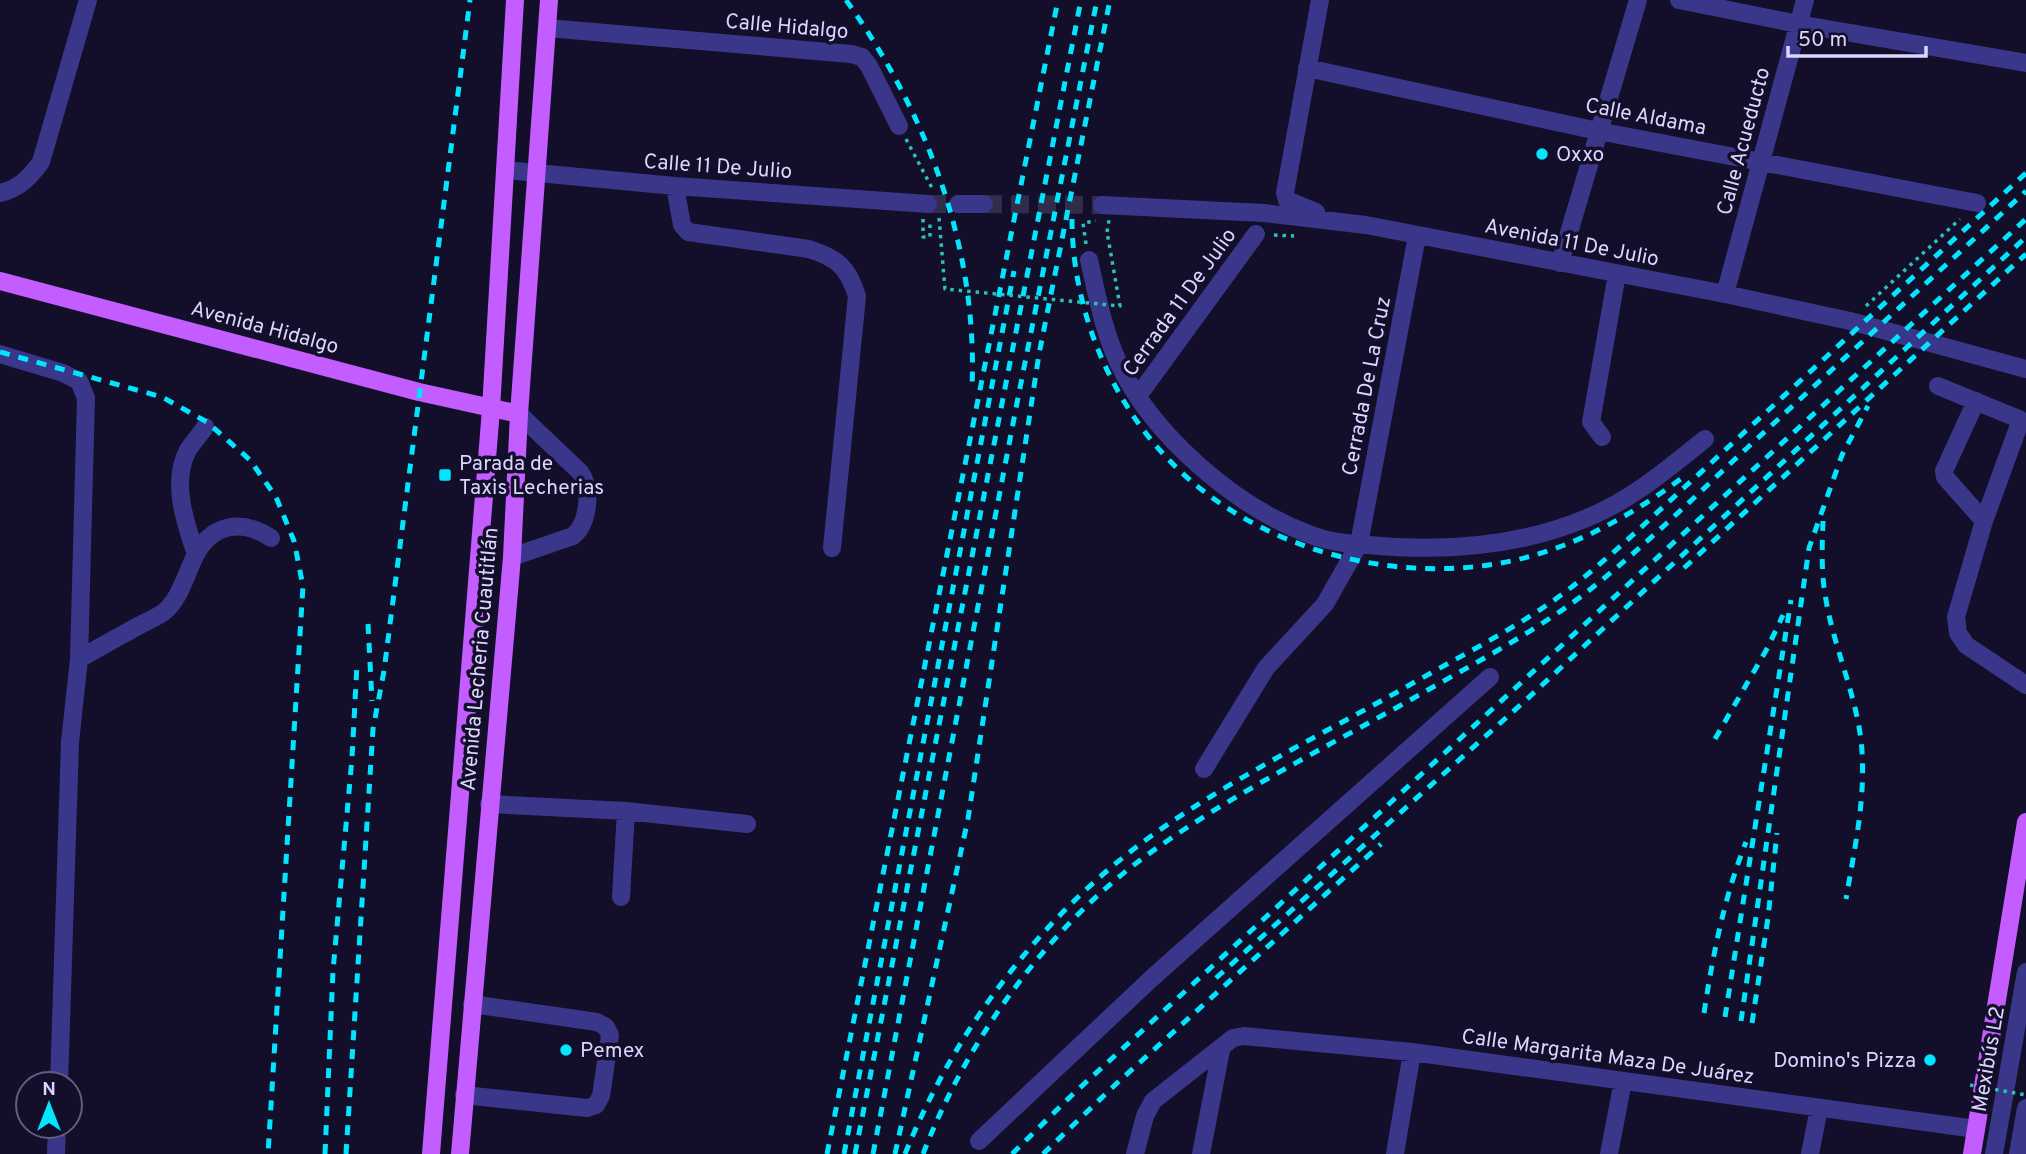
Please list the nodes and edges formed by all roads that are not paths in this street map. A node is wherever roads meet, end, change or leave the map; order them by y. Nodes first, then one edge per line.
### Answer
1 (88, 0) edge
2 (515, 0) edge
3 (549, 0) edge
4 (1320, 0) edge
5 (1637, 0) edge
6 (1679, 0) edge
7 (1805, 0) edge
8 (1798, 24) junction
9 (547, 29) junction
10 (2026, 63) edge
11 (1307, 68) junction
12 (899, 125) dead end
13 (1598, 131) junction
14 (1760, 161) junction
15 (505, 170) junction
16 (536, 172) junction
17 (675, 186) junction
18 (0, 193) edge
19 (1977, 203) road end
20 (958, 204) tunnel mouth
21 (984, 204) tunnel mouth
22 (1102, 205) tunnel mouth
23 (930, 210) tunnel mouth
24 (1344, 221) junction
25 (1256, 234) dead end
26 (1417, 236) junction
27 (1089, 260) dead end
28 (1560, 263) junction
29 (1617, 274) junction
30 (0, 281) edge
31 (1725, 294) junction
32 (0, 354) edge
33 (2026, 369) edge
34 (1938, 386) dead end
35 (1138, 396) junction
36 (1976, 401) junction
37 (491, 409) junction
38 (519, 414) junction
39 (205, 427) dead end
40 (1602, 437) dead end
41 (1705, 439) dead end
42 (1984, 521) junction
43 (271, 538) dead end
44 (1359, 544) junction
45 (832, 548) dead end
46 (196, 554) junction
47 (512, 557) junction
48 (79, 659) junction
49 (1490, 677) dead end
50 (2026, 685) edge
51 (1204, 769) dead end
52 (489, 804) junction
53 (626, 811) junction
54 (2026, 822) edge
55 (747, 824) dead end
56 (621, 897) dead end
57 (2026, 972) edge
58 (472, 1004) junction
59 (1227, 1044) junction
60 (1412, 1052) junction
61 (59, 1070) edge
62 (1623, 1081) junction
63 (464, 1095) junction
64 (1819, 1108) junction
65 (2026, 1108) edge
66 (1976, 1129) junction
67 (979, 1141) dead end
68 (431, 1154) edge
69 (460, 1154) edge
70 (1135, 1154) edge
71 (1201, 1154) edge
72 (1395, 1154) edge
73 (1609, 1154) edge
74 (1810, 1154) edge
75 (1972, 1154) edge
76 (1994, 1154) edge
77 (2018, 1154) edge

1 - 18 street
2 - 15 main road, Avenida Lecheria Cuautitlán
3 - 9 main road, Avenida Lecheria Cuautitlán
4 - 11 street
5 - 13 street
6 - 8 street
7 - 8 street, Calle Acueducto
8 - 10 street
8 - 14 street, Calle Acueducto
9 - 12 street, Calle Hidalgo
9 - 16 main road, Avenida Lecheria Cuautitlán
11 - 13 street, Calle Aldama
11 - 24 street
13 - 14 street, Calle Aldama
13 - 28 street
14 - 19 street, Calle Aldama
14 - 31 street, Calle Acueducto
15 - 16 street, Calle 11 De Julio
15 - 37 main road, Avenida Lecheria Cuautitlán
16 - 17 street, Calle 11 De Julio
16 - 38 main road, Avenida Lecheria Cuautitlán
17 - 23 street, Calle 11 De Julio
17 - 45 street
20 - 21 street
22 - 24 street, Avenida 11 De Julio
24 - 26 street, Avenida 11 De Julio
25 - 35 street, Cerrada 11 De Julio
26 - 28 street, Avenida 11 De Julio
26 - 44 street, Cerrada De La Cruz
27 - 35 street
28 - 29 street, Avenida 11 De Julio
29 - 31 street, Avenida 11 De Julio
29 - 40 street
30 - 37 main road, Avenida Hidalgo
31 - 33 street, Avenida 11 De Julio
32 - 48 street
34 - 36 street
35 - 44 street
36 - 42 street
36 - 42 street
37 - 38 main road, Avenida Hidalgo
37 - 68 main road, Avenida Lecheria Cuautitlán
38 - 47 main road, Avenida Lecheria Cuautitlán
38 - 47 street
39 - 46 street
41 - 44 street
42 - 50 street
43 - 46 street
44 - 51 street, Cerrada De La Cruz
46 - 48 street
47 - 52 main road, Avenida Lecheria Cuautitlán
48 - 61 street
49 - 67 street
52 - 53 street
52 - 58 main road, Avenida Lecheria Cuautitlán
53 - 55 street
53 - 56 street
54 - 66 main road
57 - 76 street, Mexibús L2
58 - 63 main road, Avenida Lecheria Cuautitlán
58 - 63 street
59 - 60 street, Calle Margarita Maza De Juárez
59 - 70 street
59 - 71 street
60 - 62 street, Calle Margarita Maza De Juárez
60 - 72 street
62 - 64 street, Calle Margarita Maza De Juárez
62 - 73 street
63 - 69 main road, Avenida Lecheria Cuautitlán
64 - 66 street, Calle Margarita Maza De Juárez
64 - 74 street
65 - 77 street
66 - 75 main road

